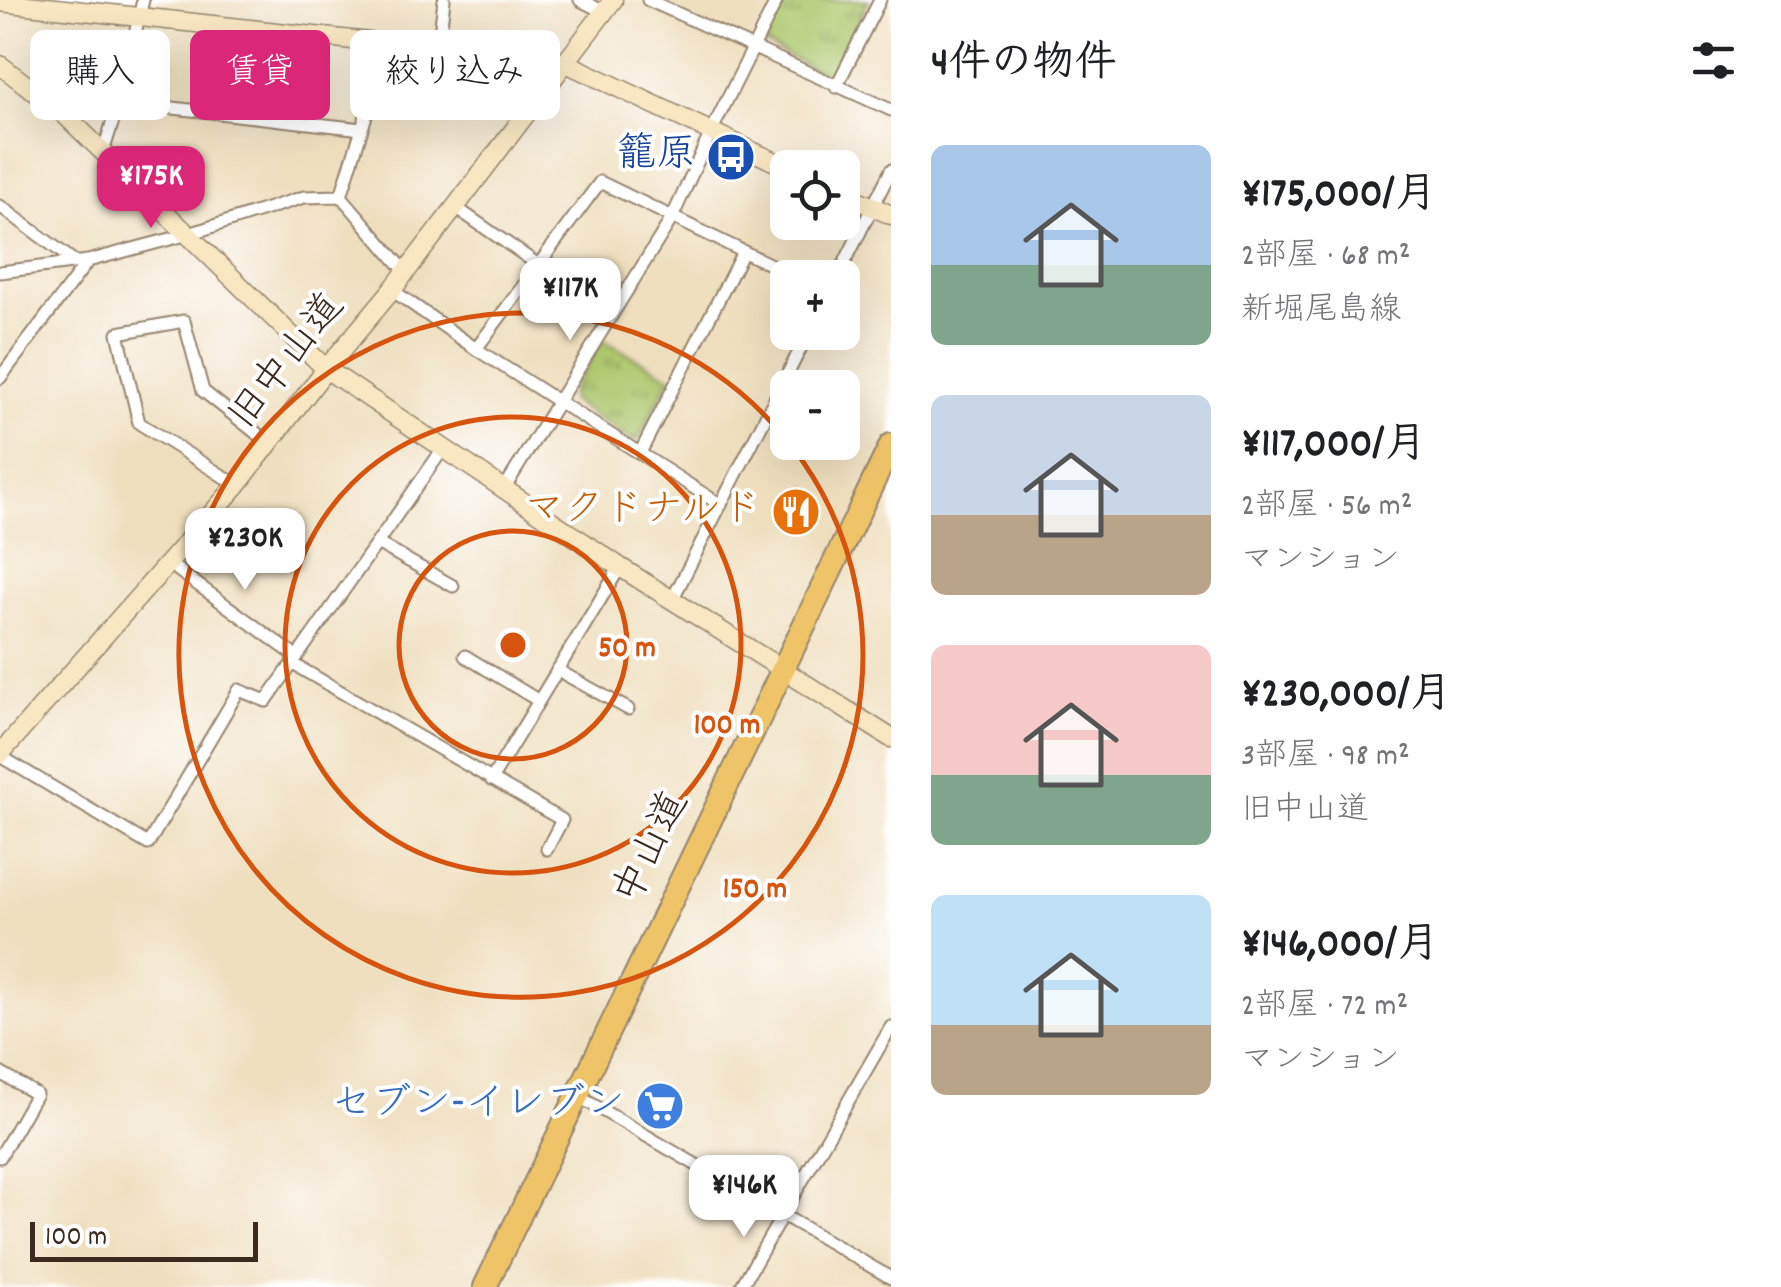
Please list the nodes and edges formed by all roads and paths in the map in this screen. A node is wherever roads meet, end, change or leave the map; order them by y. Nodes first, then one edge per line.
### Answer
1 (444, 0) edge
2 (580, 0) edge
3 (648, 0) edge
4 (776, 0) edge
5 (880, 0) edge
6 (0, 2) edge
7 (609, 6) edge
8 (142, 9) edge
9 (440, 30) edge
10 (350, 39) edge
11 (754, 48) junction
12 (560, 63) edge
13 (566, 64) junction
14 (0, 65) edge
15 (836, 86) junction
16 (170, 108) edge
17 (891, 110) edge
18 (113, 120) edge
19 (365, 120) edge
20 (362, 129) junction
21 (711, 132) junction
22 (103, 152) junction
23 (770, 160) edge
24 (891, 170) edge
25 (341, 196) junction
26 (860, 200) edge
27 (0, 206) edge
28 (455, 206) junction
29 (873, 206) junction
30 (891, 215) edge
31 (672, 218) junction
32 (189, 234) junction
33 (743, 252) junction
34 (846, 260) edge
35 (82, 262) junction
36 (537, 264) junction
37 (770, 265) edge
38 (0, 272) edge
39 (406, 272) junction
40 (392, 290) junction
41 (476, 349) junction
42 (800, 350) edge
43 (326, 370) junction
44 (0, 378) edge
45 (558, 401) junction
46 (269, 443) junction
47 (891, 445) edge
48 (443, 449) junction
49 (640, 453) junction
50 (237, 485) junction
51 (504, 490) junction
52 (721, 505) junction
53 (377, 543) junction
54 (168, 563) junction
55 (620, 567) junction
56 (453, 586) dead end
57 (672, 600) junction
58 (465, 656) dead end
59 (295, 660) junction
60 (783, 669) junction
61 (558, 670) junction
62 (539, 701) junction
63 (628, 709) dead end
64 (891, 738) edge
65 (0, 755) edge
66 (491, 780) junction
67 (547, 849) dead end
68 (891, 1027) edge
69 (0, 1073) edge
70 (576, 1095) junction
71 (0, 1157) edge
72 (782, 1213) junction
73 (891, 1278) edge
74 (484, 1287) edge
75 (741, 1287) edge

1 - 9 street
2 - 7 street
3 - 11 street
4 - 11 street
5 - 15 street
6 - 8 main road
7 - 13 main road, 旧中山道
8 - 10 main road
11 - 15 street
11 - 21 street
12 - 13 main road
13 - 21 main road
13 - 28 main road, 旧中山道
14 - 22 main road
15 - 17 street
16 - 20 street
18 - 22 street
19 - 20 street
20 - 25 street
21 - 23 main road
21 - 31 street
22 - 32 main road
24 - 29 street
25 - 32 street
25 - 39 street
26 - 29 main road
27 - 35 street
28 - 36 street
28 - 39 main road, 旧中山道
29 - 30 main road
29 - 34 street
31 - 33 street
31 - 36 street
31 - 45 street
32 - 35 street
32 - 43 main road
33 - 37 street
33 - 49 street
35 - 38 street
35 - 44 street
36 - 41 street
39 - 40 main road, 旧中山道
40 - 41 street
40 - 43 main road, 旧中山道
41 - 45 street
42 - 52 street
43 - 46 main road, 旧中山道
43 - 48 main road
45 - 49 street
45 - 51 street
46 - 50 main road, 旧中山道
46 - 50 street
47 - 60 highway, 中山道
48 - 51 main road
48 - 53 street
49 - 52 street
50 - 54 main road, 旧中山道
51 - 55 main road
52 - 57 street
53 - 56 street
53 - 59 street
54 - 59 street
54 - 65 main road, 旧中山道
55 - 57 main road
55 - 61 street
57 - 60 main road
58 - 62 street
59 - 65 street
59 - 66 street
60 - 64 main road
60 - 70 highway, 中山道
61 - 62 street
61 - 63 street
62 - 66 street
66 - 67 street
68 - 72 street
69 - 71 street
70 - 72 street
70 - 74 highway, 中山道
72 - 73 street
72 - 75 street

